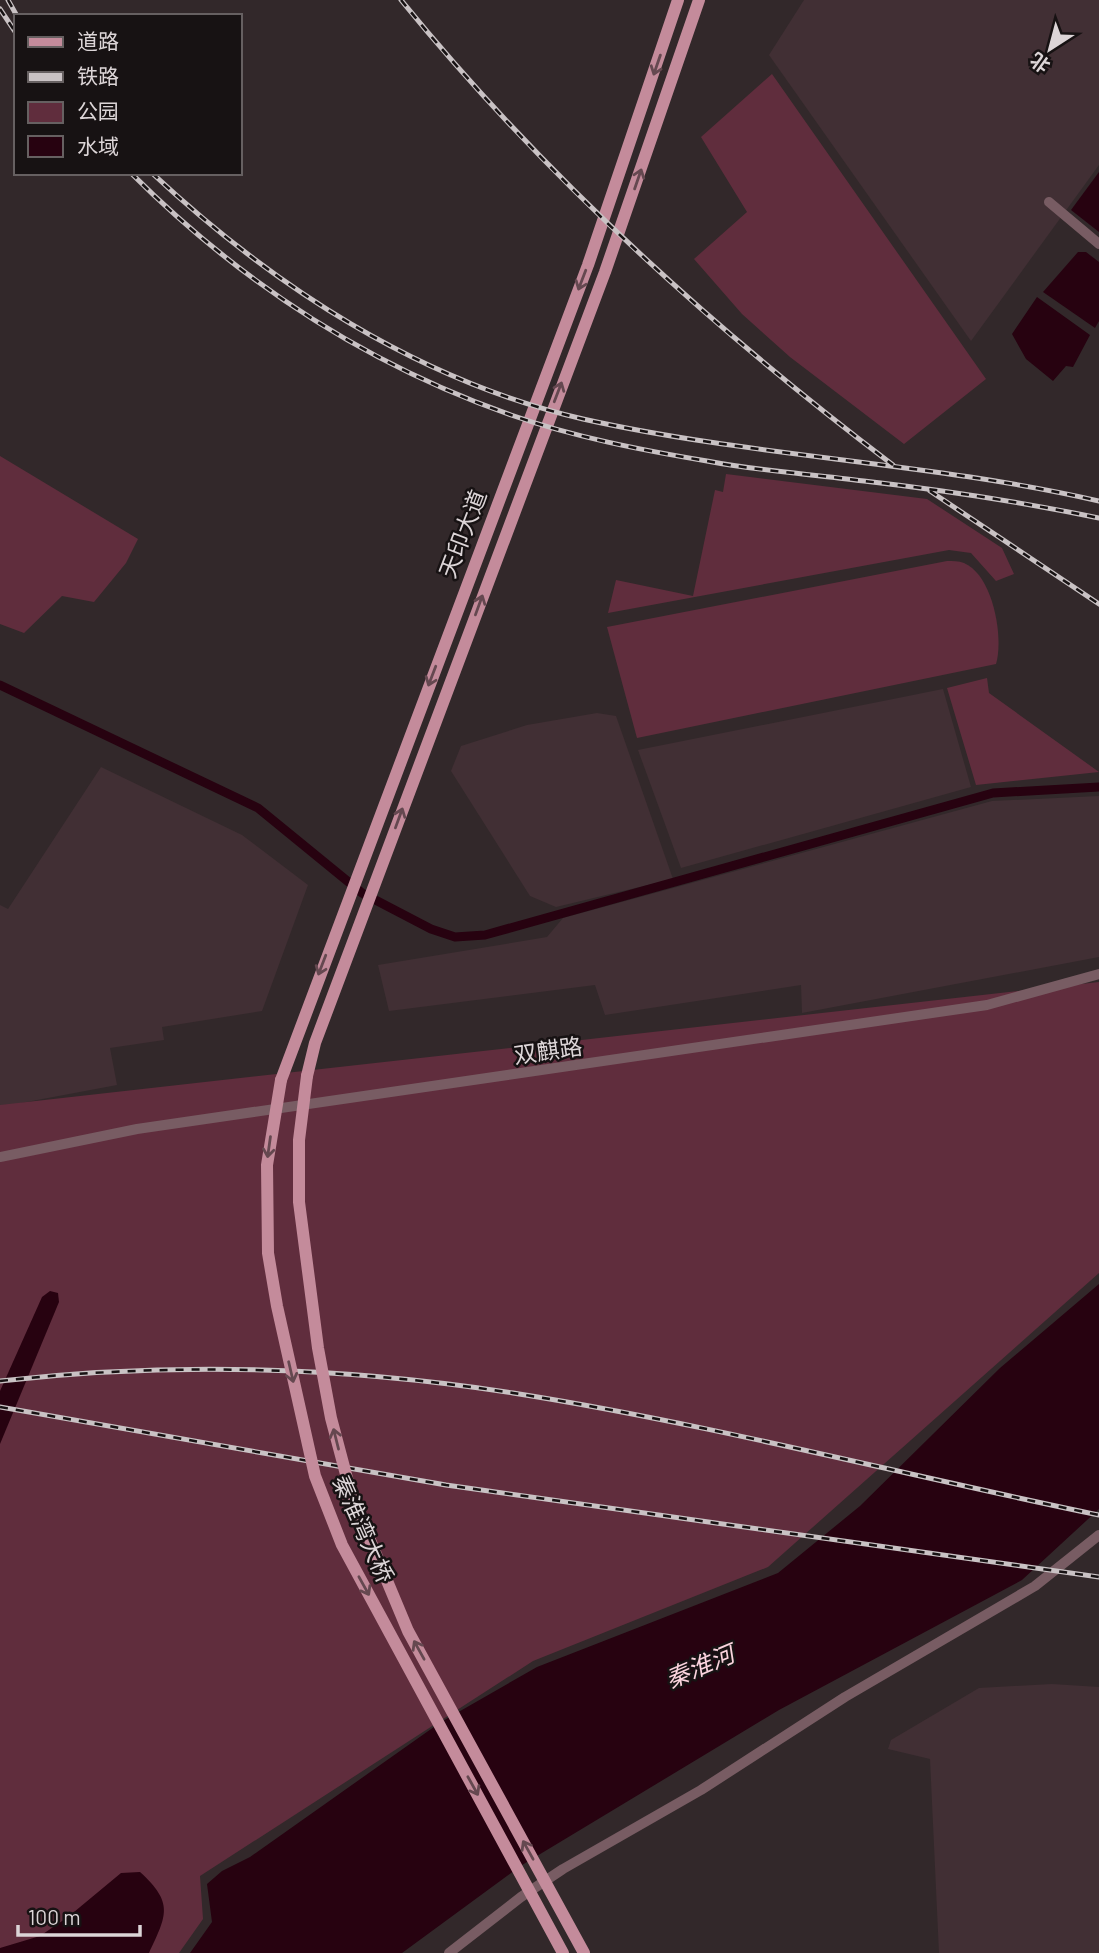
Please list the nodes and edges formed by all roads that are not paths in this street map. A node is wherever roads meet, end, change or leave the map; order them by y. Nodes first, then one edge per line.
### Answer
1 (678, 0) edge
2 (699, 0) edge
3 (1049, 202) dead end
4 (1099, 244) edge
5 (1099, 974) edge
6 (307, 1076) joint
7 (281, 1080) joint
8 (0, 1157) edge
9 (1099, 1535) edge
10 (449, 1953) edge
11 (563, 1953) edge
12 (584, 1953) edge

1 -> 7 main road, 天印大道
6 -> 2 main road, 天印大道
3 - 4 street
5 - 8 street, 双麒路
12 -> 6 main road, 秦淮湾大桥, bridge
7 -> 11 main road, 秦淮湾大桥, bridge
9 - 10 street

